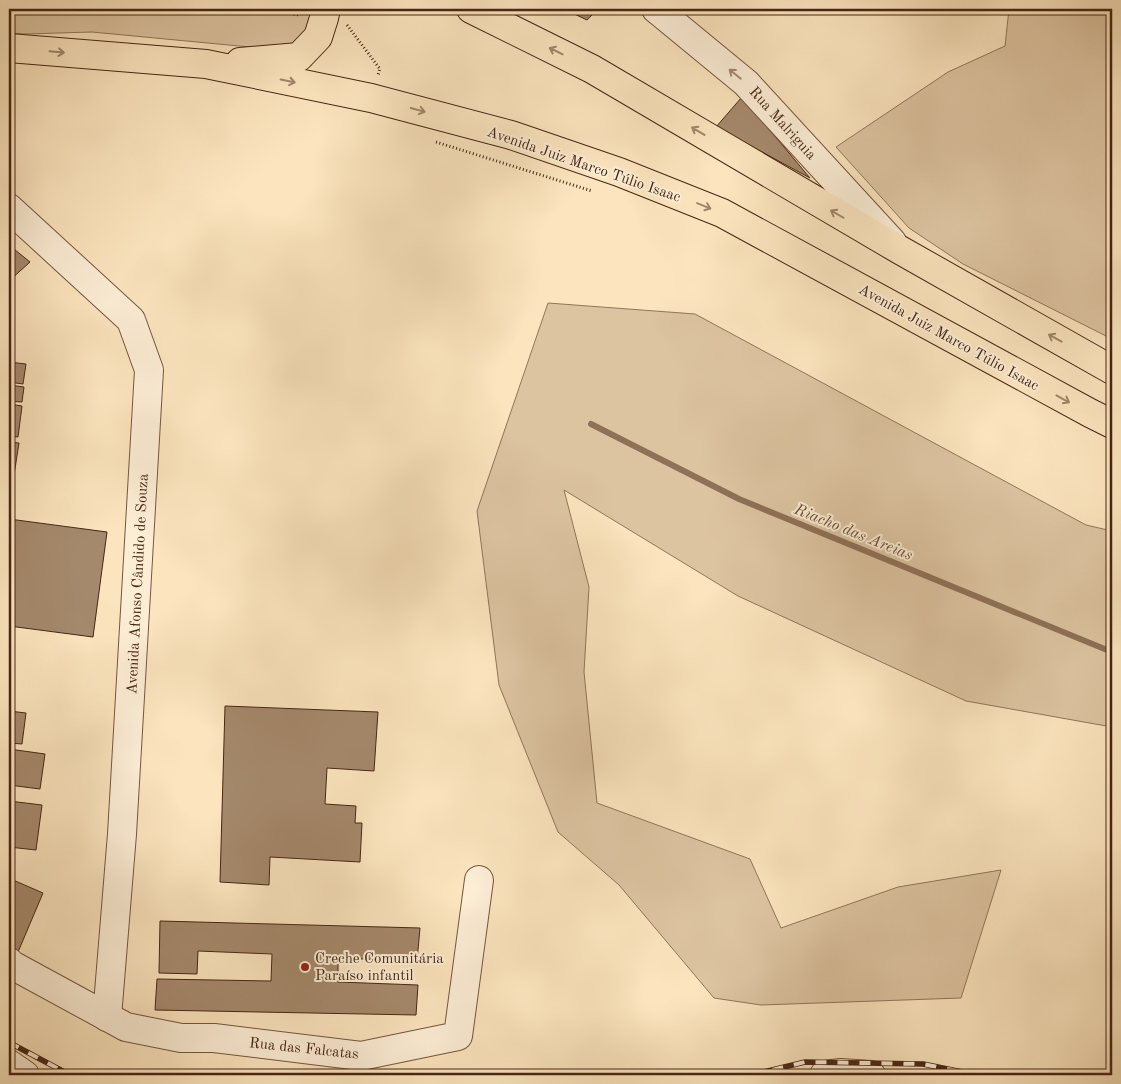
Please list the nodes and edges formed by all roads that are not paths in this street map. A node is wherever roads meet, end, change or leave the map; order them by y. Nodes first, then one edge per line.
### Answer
1 (326, 9) edge
2 (471, 9) edge
3 (656, 9) edge
4 (9, 48) edge
5 (206, 64) junction
6 (9, 208) edge
7 (900, 250) junction
8 (1112, 370) edge
9 (1112, 424) edge
10 (479, 880) dead end
11 (9, 962) edge
12 (107, 1017) junction
13 (9, 1064) edge
14 (24, 1075) edge
15 (824, 1075) edge
16 (871, 1075) edge

1 - 5 main road
7 -> 2 main road
7 -> 3 street, Rua Malriguia
4 -> 5 main road, Avenida Juiz Marco Túlio Isaac
5 -> 9 main road, Avenida Juiz Marco Túlio Isaac
6 - 12 street, Avenida Afonso Cândido de Souza
8 -> 7 main road
10 - 12 street, Rua das Falcatas
11 - 12 street, Rua das Falcatas
13 - 14 street
15 - 16 street

